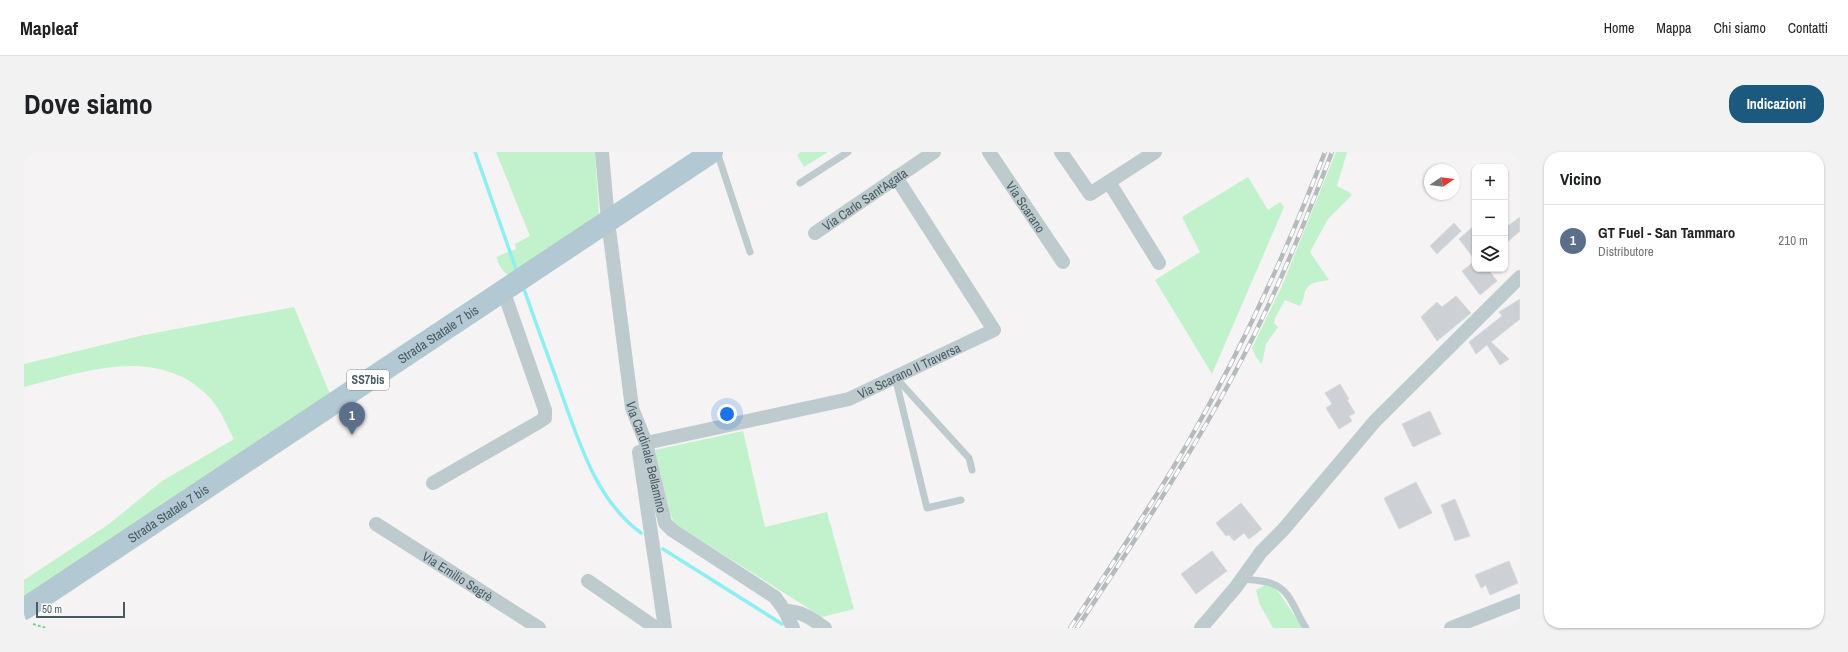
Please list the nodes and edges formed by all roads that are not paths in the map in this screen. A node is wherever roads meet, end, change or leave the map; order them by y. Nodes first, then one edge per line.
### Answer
1 (602, 152) edge
2 (712, 152) edge
3 (716, 152) edge
4 (848, 152) edge
5 (934, 152) edge
6 (989, 152) edge
7 (1061, 152) edge
8 (1155, 152) edge
9 (896, 177) junction
10 (1109, 182) junction
11 (800, 183) dead end
12 (608, 221) junction
13 (815, 233) dead end
14 (750, 252) dead end
15 (1063, 262) dead end
16 (1159, 263) dead end
17 (1520, 277) edge
18 (503, 290) junction
19 (895, 377) junction
20 (632, 408) junction
21 (646, 443) junction
22 (972, 470) dead end
23 (433, 483) dead end
24 (961, 500) dead end
25 (376, 524) dead end
26 (1241, 579) junction
27 (588, 581) dead end
28 (1520, 600) edge
29 (785, 611) junction
30 (28, 616) edge
31 (540, 628) edge
32 (656, 628) edge
33 (665, 628) edge
34 (793, 628) edge
35 (825, 628) edge
36 (1201, 628) edge
37 (1306, 628) edge
38 (1451, 628) edge

1 - 12 street
2 - 12 main road, Strada Statale 7 bis / SS7bis
3 - 14 lane
4 - 11 lane
5 - 9 street, Via Carlo Sant'Agata
6 - 15 street, Via Scarano
7 - 10 street
8 - 10 street
9 - 13 street, Via Carlo Sant'Agata
9 - 19 street, Via Scarano II Traversa
10 - 16 street
12 - 18 main road, Strada Statale 7 bis / SS7bis
12 - 20 street, Via Cardinale Bellamino
17 - 26 street
18 - 23 street
18 - 30 main road, Strada Statale 7 bis / SS7bis
19 - 21 street, Via Scarano II Traversa
19 - 22 lane
19 - 24 lane
20 - 21 street, Via Cardinale Bellamino
20 - 33 street
21 - 29 street, Via Cardinale Bellamino
25 - 31 street, Via Emilio Segrè
26 - 36 street
26 - 37 lane
27 - 32 street
28 - 38 street
29 - 34 street, Via Cardinale Bellamino
29 - 35 street

